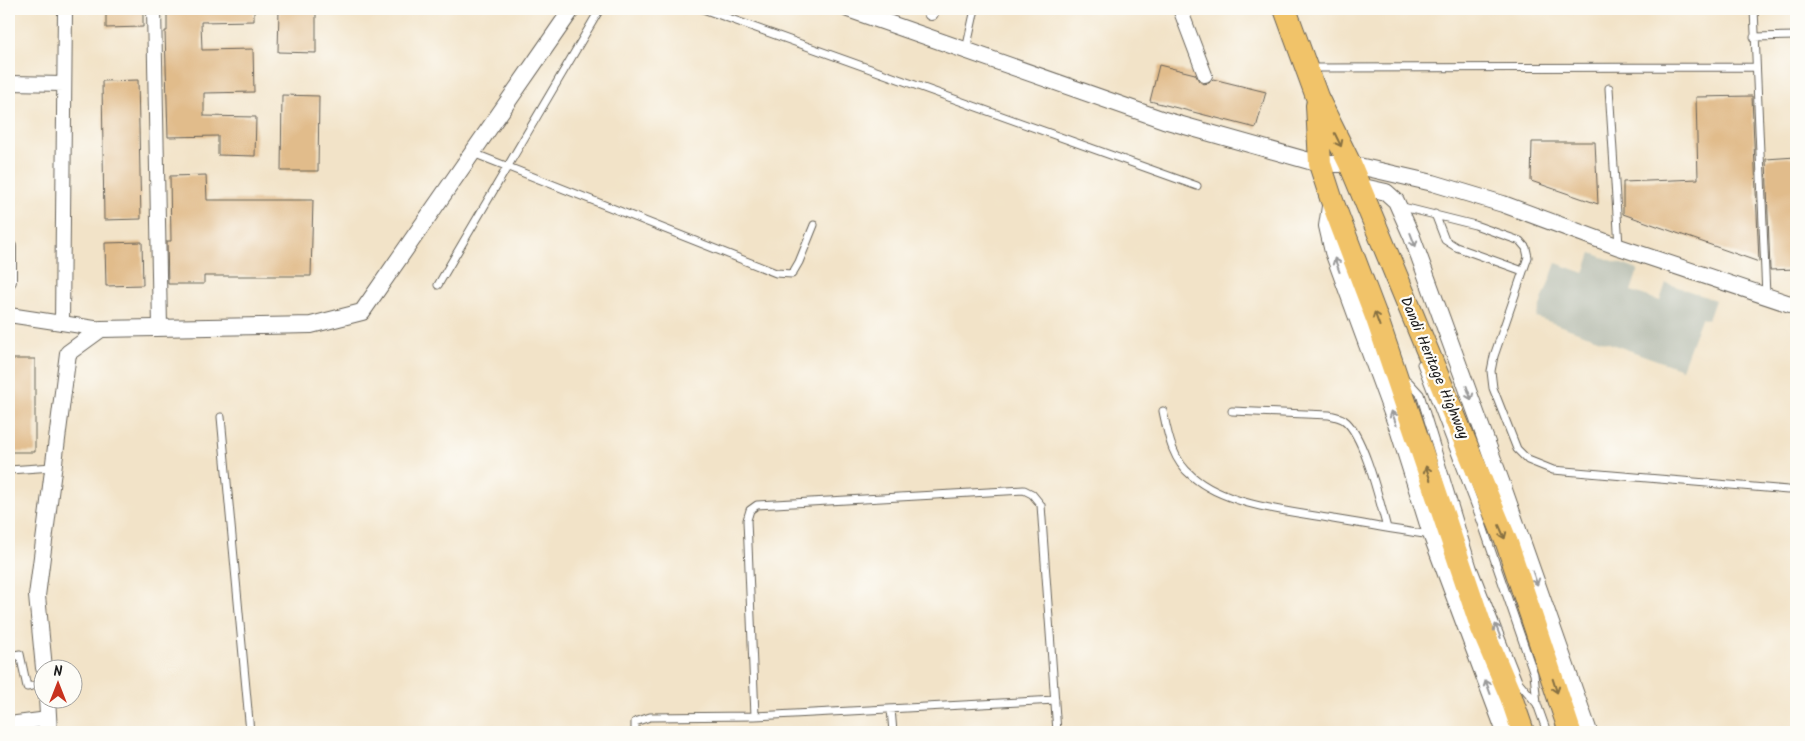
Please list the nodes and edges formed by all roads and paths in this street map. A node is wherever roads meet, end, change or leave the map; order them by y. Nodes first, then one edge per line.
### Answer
1 (65, 9) edge
2 (154, 9) edge
3 (572, 9) edge
4 (600, 9) edge
5 (703, 9) edge
6 (848, 9) edge
7 (976, 9) edge
8 (1180, 9) edge
9 (1285, 9) edge
10 (1754, 9) edge
11 (1796, 36) edge
12 (1754, 37) junction
13 (966, 50) junction
14 (1755, 67) junction
15 (1306, 68) junction
16 (1205, 75) dead end
17 (9, 83) edge
18 (64, 84) junction
19 (1609, 88) dead end
20 (1317, 97) junction
21 (472, 153) junction
22 (1320, 164) junction
23 (1350, 164) junction
24 (507, 167) junction
25 (1197, 186) dead end
26 (1359, 186) junction
27 (1331, 198) junction
28 (1399, 206) junction
29 (1435, 214) junction
30 (814, 224) dead end
31 (1619, 247) junction
32 (9, 248) edge
33 (1523, 271) junction
34 (9, 280) edge
35 (438, 286) dead end
36 (1766, 296) junction
37 (1796, 306) edge
38 (9, 315) edge
39 (62, 323) junction
40 (160, 327) junction
41 (101, 329) junction
42 (1418, 356) dead end
43 (1395, 372) junction
44 (1163, 411) dead end
45 (1232, 411) dead end
46 (221, 417) dead end
47 (53, 467) junction
48 (9, 470) edge
49 (1788, 490) dead end
50 (1388, 528) junction
51 (1441, 536) junction
52 (9, 656) edge
53 (43, 658) edge
54 (32, 686) edge
55 (1055, 700) junction
56 (1538, 704) junction
57 (47, 708) edge
58 (891, 709) junction
59 (755, 716) junction
60 (9, 724) edge
61 (49, 725) edge
62 (250, 732) edge
63 (635, 732) edge
64 (893, 732) edge
65 (1057, 732) edge
66 (1505, 732) edge
67 (1523, 732) edge
68 (1547, 732) edge
69 (1570, 732) edge
70 (1589, 732) edge

1 - 18 street
2 - 40 street
3 - 21 street
4 - 24 lane
5 - 25 lane
6 - 13 street
7 - 13 lane
8 - 16 street
9 - 15 highway, Dandi Heritage Highway
10 - 12 lane
11 - 12 lane
12 - 14 lane
13 - 22 street
14 - 15 lane
14 - 36 lane
15 - 20 highway, Dandi Heritage Highway
17 - 18 street
18 - 39 street
19 - 31 lane
20 - 22 highway
20 -> 23 highway, Dandi Heritage Highway
21 - 24 lane
21 - 40 street
22 - 23 street
22 - 27 highway
23 - 26 highway, Dandi Heritage Highway
23 - 31 street
24 - 30 lane
24 - 35 lane
26 - 28 street
26 -> 69 highway, Dandi Heritage Highway
43 -> 27 highway
51 -> 27 street
28 - 29 lane
28 -> 70 street
29 - 33 lane
29 - 33 lane
31 - 36 street
32 - 34 street
33 - 49 lane
36 - 37 street
38 - 39 street
39 - 41 street
40 - 41 street
41 - 47 street
42 - 56 lane
51 -> 43 highway
56 -> 43 lane
44 - 50 lane
45 - 50 lane
46 - 62 lane
47 - 48 lane
47 - 53 street
50 - 51 lane
66 -> 51 street
51 - 67 highway
52 - 54 lane
55 - 58 lane
55 - 59 lane
55 - 65 lane
56 - 68 lane
57 - 61 street
58 - 59 lane
58 - 64 lane
59 - 63 lane
60 - 61 street

